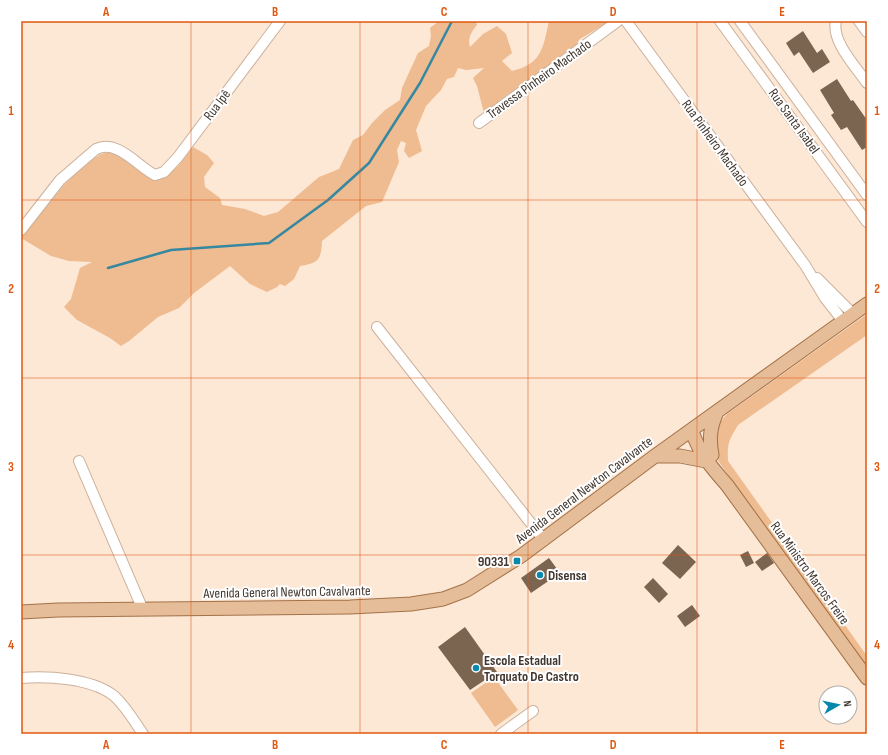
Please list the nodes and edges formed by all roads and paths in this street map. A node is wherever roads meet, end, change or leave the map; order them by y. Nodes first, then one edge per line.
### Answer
1 (280, 21) edge
2 (618, 21) edge
3 (626, 21) edge
4 (720, 21) edge
5 (740, 21) edge
6 (836, 21) edge
7 (859, 21) edge
8 (867, 32) edge
9 (867, 83) edge
10 (478, 123) dead end
11 (867, 196) edge
12 (867, 222) edge
13 (21, 230) edge
14 (867, 304) edge
15 (848, 318) junction
16 (377, 327) dead end
17 (717, 412) junction
18 (692, 431) junction
19 (655, 456) junction
20 (709, 458) junction
21 (79, 461) dead end
22 (544, 540) junction
23 (143, 610) junction
24 (21, 612) edge
25 (21, 678) edge
26 (867, 678) edge
27 (533, 711) dead end
28 (142, 734) edge
29 (501, 734) edge

1 - 13 street, Rua Ipê
2 - 10 street, Travessa Pinheiro Machado
3 - 15 street, Rua Pinheiro Machado
4 - 12 street, Rua Santa Isabel
5 - 11 street, Rua Santa Isabel
6 - 9 street
7 - 8 street
14 - 15 main road, Avenida General Newton Cavalvante
15 - 17 main road, Avenida General Newton Cavalvante
16 - 22 street
17 - 18 main road, Avenida General Newton Cavalvante
17 - 20 main road
18 - 19 main road, Avenida General Newton Cavalvante
18 - 20 main road, Rua Ministro Marcos Freire
19 - 20 main road
19 - 22 main road, Avenida General Newton Cavalvante
20 - 26 main road, Rua Ministro Marcos Freire
21 - 23 street
22 - 23 main road, Avenida General Newton Cavalvante
23 - 24 main road, Avenida General Newton Cavalvante
25 - 28 street
27 - 29 street

